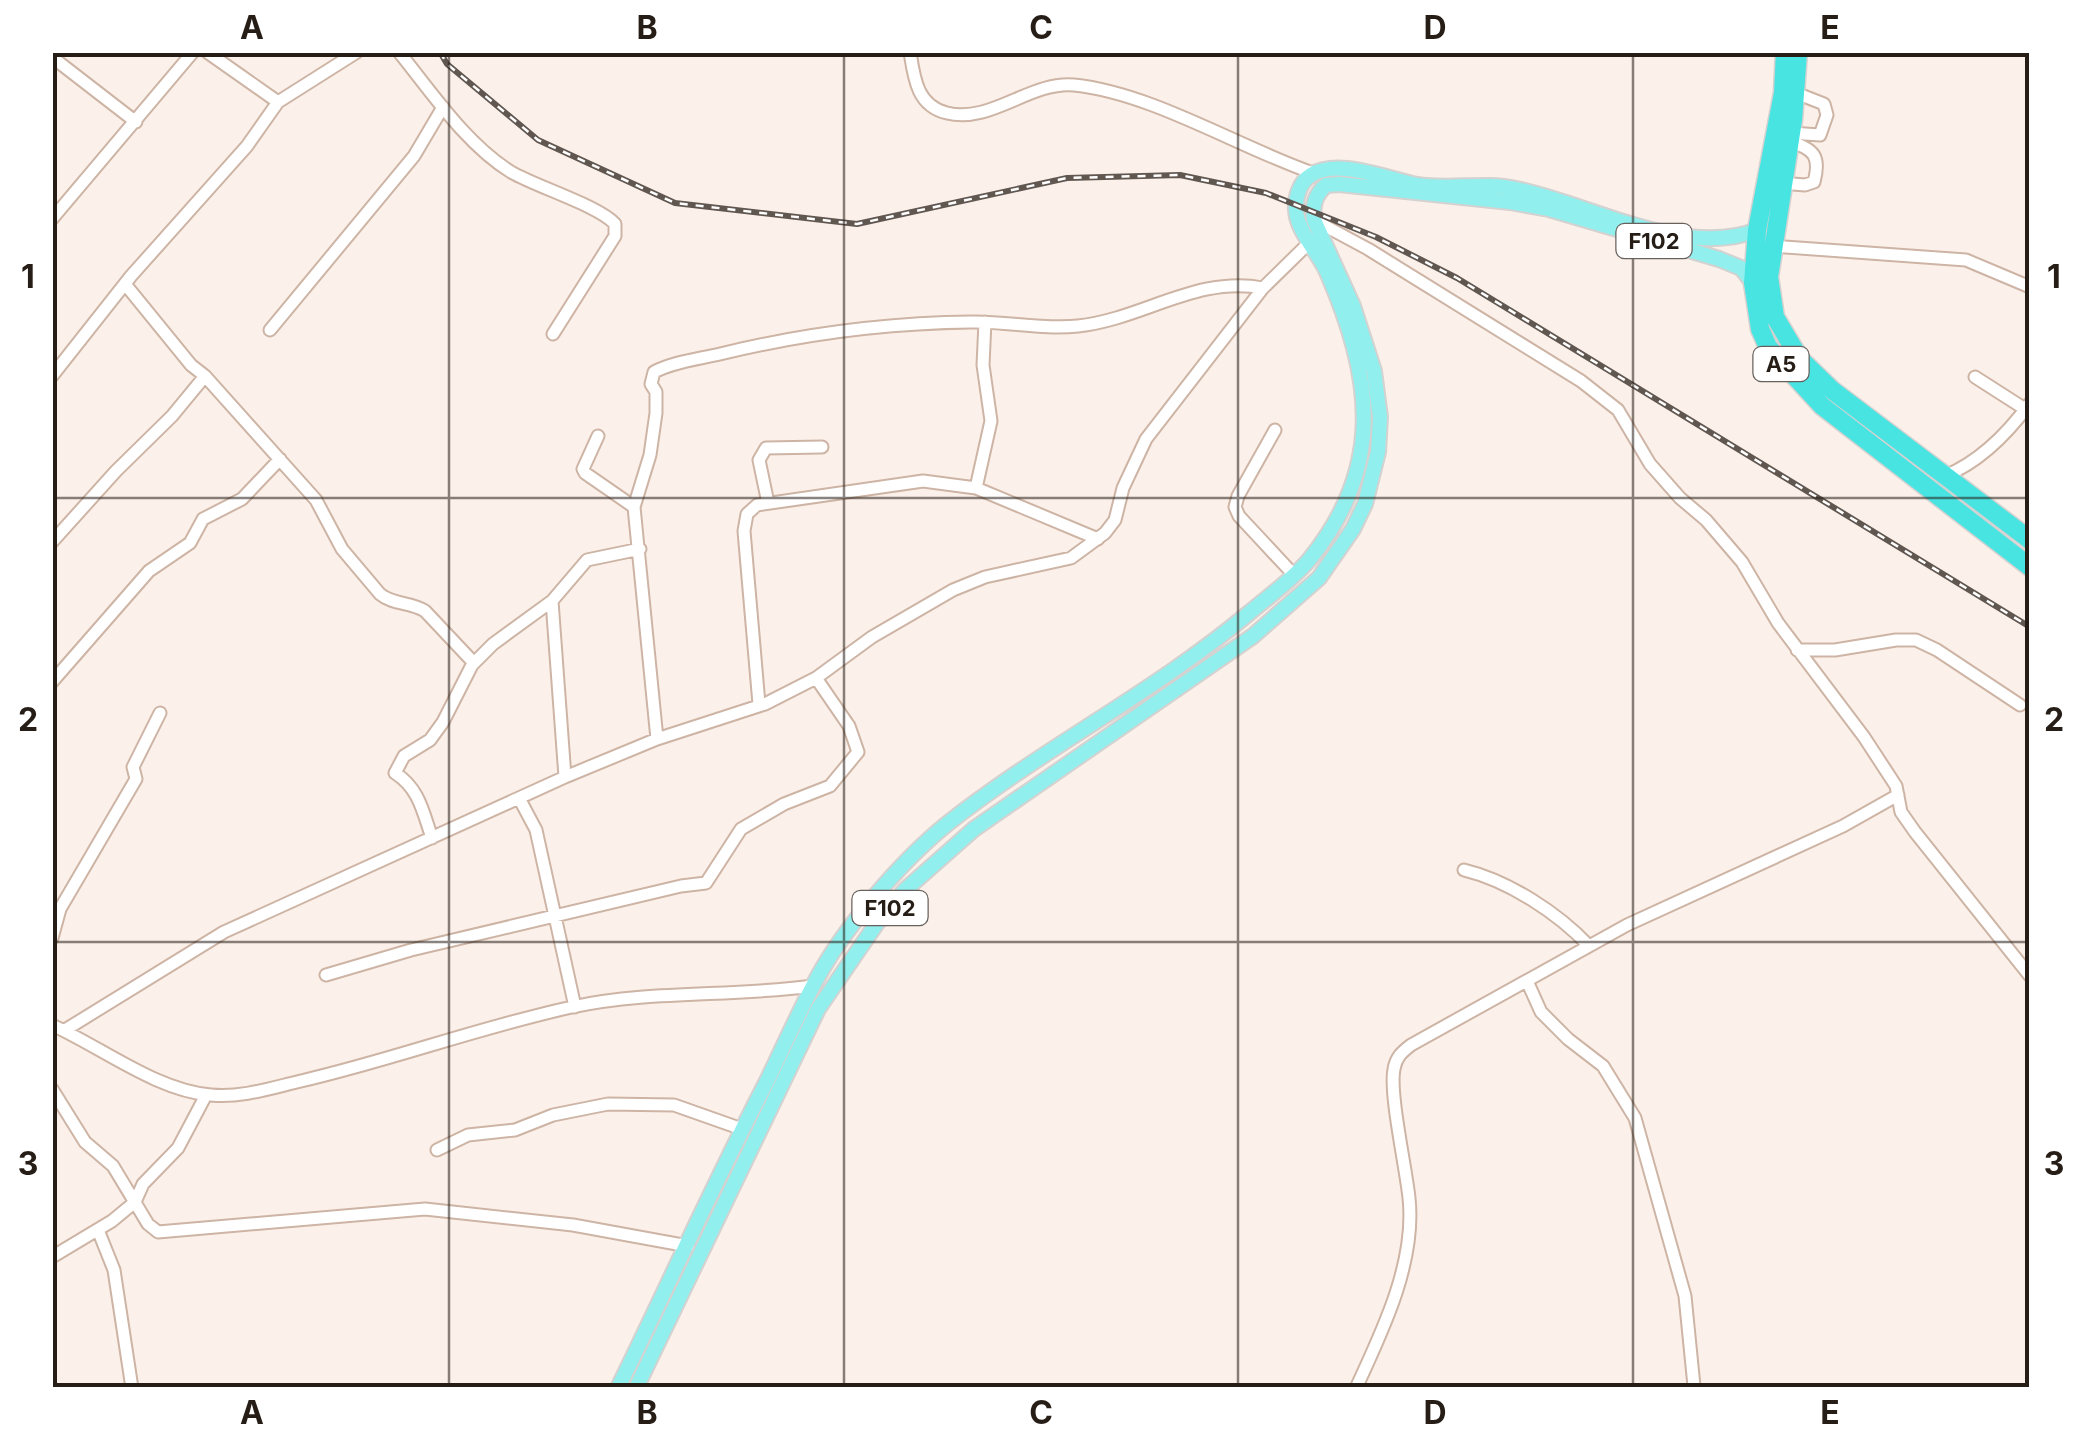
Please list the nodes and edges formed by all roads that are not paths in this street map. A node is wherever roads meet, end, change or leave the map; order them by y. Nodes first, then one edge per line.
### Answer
1 (193, 52) edge
2 (208, 52) edge
3 (358, 52) edge
4 (399, 52) edge
5 (910, 52) edge
6 (1786, 52) edge
7 (1798, 52) edge
8 (52, 56) edge
9 (1796, 93) junction
10 (278, 102) junction
11 (443, 107) junction
12 (136, 122) junction
13 (1790, 137) junction
14 (1313, 173) junction
15 (1781, 183) junction
16 (52, 219) edge
17 (1314, 220) junction
18 (1757, 230) junction
19 (1310, 242) junction
20 (1772, 246) junction
21 (1753, 283) junction
22 (125, 284) junction
23 (2030, 287) edge
24 (1263, 288) junction
25 (985, 322) junction
26 (270, 330) dead end
27 (553, 334) dead end
28 (53, 374) edge
29 (205, 376) junction
30 (1974, 377) dead end
31 (2027, 406) edge
32 (1882, 427) junction
33 (1275, 430) dead end
34 (598, 436) dead end
35 (1871, 444) junction
36 (822, 447) dead end
37 (280, 459) junction
38 (1945, 476) junction
39 (976, 488) junction
40 (768, 503) junction
41 (634, 507) junction
42 (1098, 539) junction
43 (2030, 540) edge
44 (52, 542) edge
45 (640, 549) junction
46 (1306, 563) junction
47 (2030, 567) edge
48 (1294, 575) junction
49 (1320, 578) junction
50 (552, 602) junction
51 (1796, 650) junction
52 (474, 663) junction
53 (816, 678) junction
54 (52, 682) edge
55 (758, 704) junction
56 (2020, 705) dead end
57 (160, 713) dead end
58 (657, 739) junction
59 (565, 777) junction
60 (1898, 795) junction
61 (519, 798) junction
62 (432, 838) junction
63 (1464, 870) dead end
64 (56, 907) edge
65 (554, 917) junction
66 (52, 938) edge
67 (1589, 946) junction
68 (326, 974) dead end
69 (2030, 976) edge
70 (1527, 981) junction
71 (813, 986) junction
72 (575, 1007) junction
73 (58, 1028) edge
74 (52, 1089) edge
75 (206, 1095) junction
76 (742, 1130) junction
77 (438, 1150) dead end
78 (135, 1202) junction
79 (98, 1230) junction
80 (688, 1246) junction
81 (52, 1256) edge
82 (1694, 1386) edge
83 (132, 1388) edge
84 (618, 1388) edge
85 (636, 1388) edge
86 (1356, 1388) edge

1 - 12 street
2 - 10 street
3 - 10 street
4 - 11 street
5 - 14 street
6 - 18 highway, A5
7 - 9 highway, A5
8 - 12 street
9 - 13 highway, A5
9 - 13 street
10 - 22 street
11 - 26 street
11 - 27 street
12 - 16 street
13 - 15 highway, A5
13 - 15 street
14 - 18 main road
14 - 19 main road, F102
15 - 20 highway, A5
17 - 21 main road, F102
17 - 49 main road, F102
17 - 51 street
18 - 21 highway, A5
19 - 24 street
19 - 46 main road, F102
20 - 23 street
20 - 32 highway, A5
21 - 35 highway, A5
22 - 28 street
22 - 29 street
24 - 25 street
24 - 42 street
25 - 39 street
25 - 41 street
29 - 37 street
29 - 44 street
30 - 31 street
31 - 38 street
32 - 35 highway
32 - 38 highway, A5
33 - 48 street
34 - 41 street
35 - 47 highway, A5
36 - 40 street
37 - 52 street
37 - 54 street
38 - 43 highway, A5
39 - 40 street
39 - 42 street
40 - 55 street
41 - 45 street
42 - 53 street
45 - 50 street
45 - 58 street
46 - 48 main road, F102
46 - 49 main road
48 - 71 main road, F102
49 - 85 main road, F102
50 - 52 street
50 - 59 street
51 - 56 street
51 - 60 street
52 - 62 street
53 - 55 street
53 - 65 street
55 - 58 street
57 - 64 street
58 - 59 street
59 - 61 street
60 - 67 street
60 - 69 street
61 - 62 street
61 - 65 street
62 - 73 street
63 - 67 street
64 - 66 street
65 - 68 street
65 - 72 street
67 - 70 street
70 - 82 street
70 - 86 street
71 - 72 street
71 - 76 main road, F102
72 - 75 street
73 - 75 street
74 - 78 street
75 - 78 street
76 - 77 street
76 - 80 main road, F102
78 - 79 street
78 - 80 street
79 - 81 street
79 - 83 street
80 - 84 main road, F102

